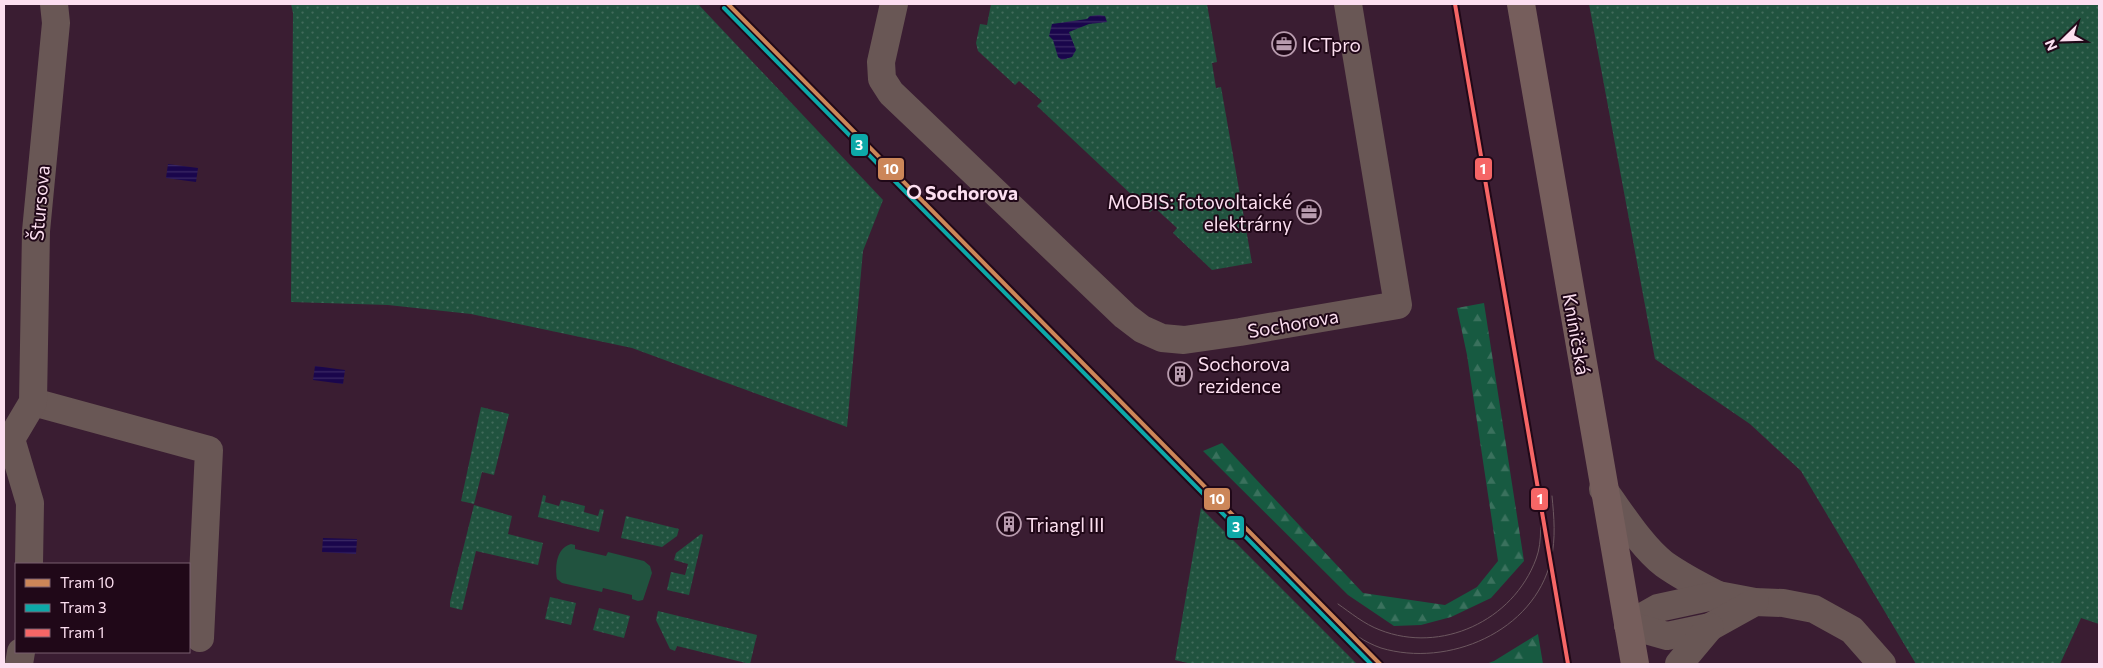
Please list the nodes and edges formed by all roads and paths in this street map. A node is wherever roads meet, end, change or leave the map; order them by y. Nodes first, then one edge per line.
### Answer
1 (54, 4) edge
2 (894, 4) edge
3 (1348, 4) edge
4 (1520, 4) edge
5 (33, 402) junction
6 (7, 436) edge
7 (1603, 488) junction
8 (29, 563) edge
9 (1718, 595) junction
10 (1755, 602) junction
11 (1628, 625) junction
12 (1710, 627) junction
13 (200, 638) dead end
14 (1635, 664) edge
15 (1679, 664) edge
16 (1882, 664) edge

1 - 5 street, Štursova
2 - 3 street, Sochorova
4 - 7 main road, Kníničská
5 - 6 street
5 - 13 street
6 - 8 street
7 - 9 street
7 - 11 main road, Kníničská
9 - 10 street
9 - 11 street
10 - 12 street
10 - 16 street
11 - 12 street
11 - 14 main road, Kníničská
12 - 15 street

